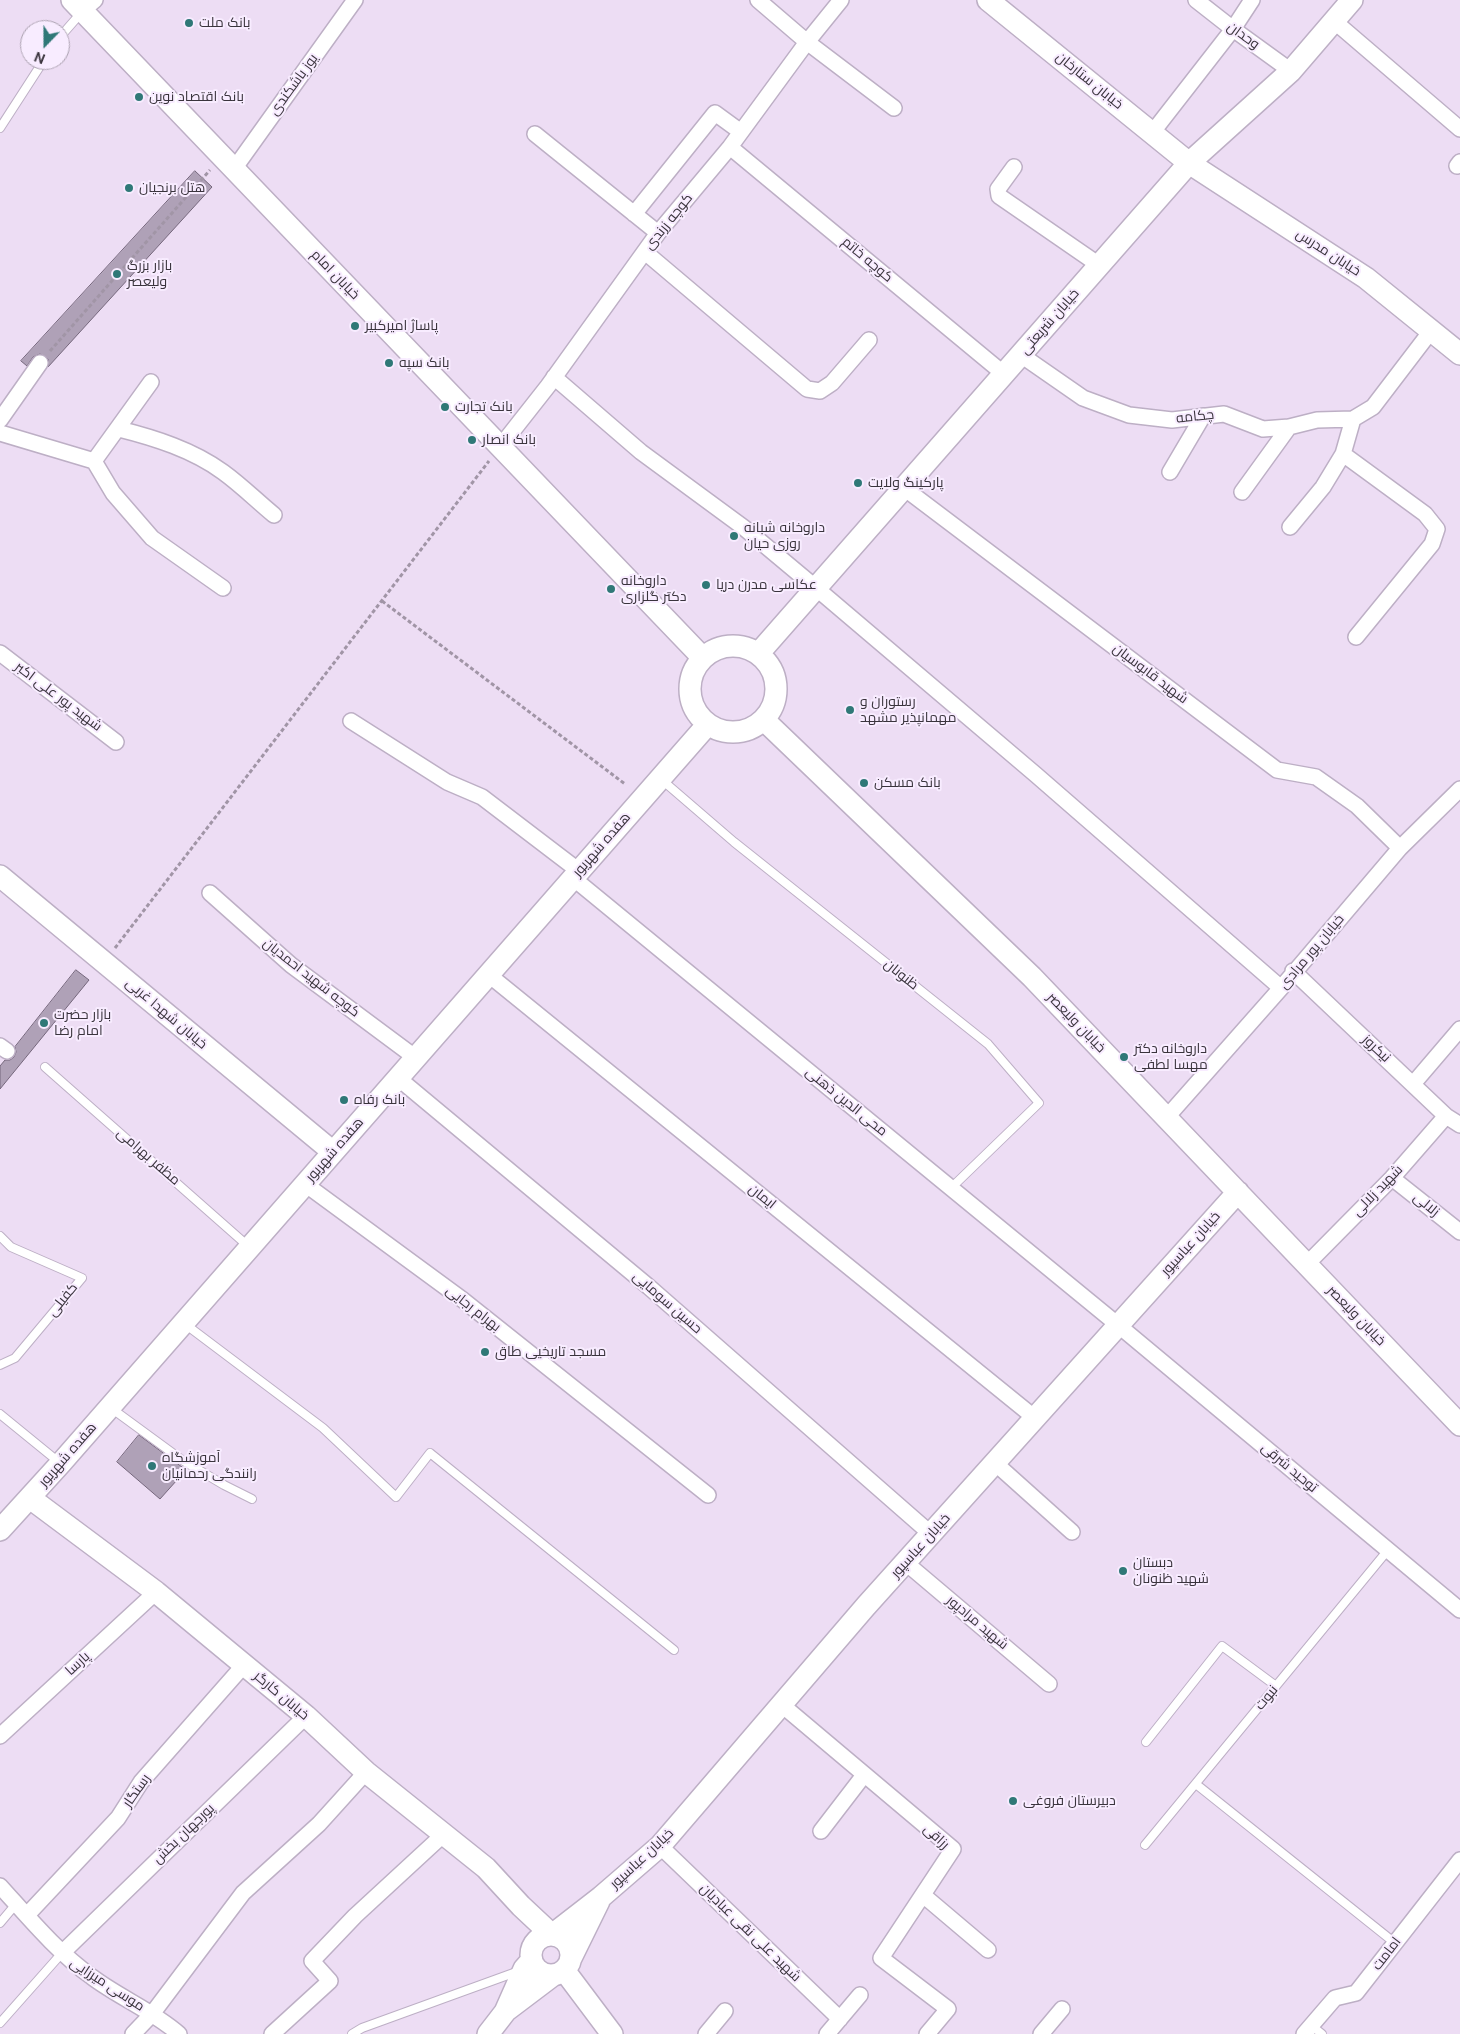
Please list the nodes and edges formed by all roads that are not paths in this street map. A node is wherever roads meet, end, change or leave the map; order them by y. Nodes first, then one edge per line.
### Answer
1 (355, 0) edge
2 (758, 0) edge
3 (841, 0) edge
4 (988, 0) edge
5 (1196, 0) edge
6 (1252, 0) edge
7 (1352, 0) edge
8 (83, 4) edge
9 (1334, 21) junction
10 (70, 23) edge
11 (1232, 30) junction
12 (807, 42) junction
13 (38, 70) edge
14 (1291, 72) junction
15 (894, 108) dead end
16 (0, 128) edge
17 (1460, 129) edge
18 (741, 132) junction
19 (1152, 133) junction
20 (535, 134) dead end
21 (730, 147) junction
22 (228, 163) junction
23 (1189, 163) junction
24 (1014, 167) dead end
25 (634, 214) junction
26 (658, 233) junction
27 (645, 252) junction
28 (1099, 265) junction
29 (1431, 330) junction
30 (869, 340) dead end
31 (1460, 354) edge
32 (1021, 355) junction
33 (40, 363) road end
34 (1004, 374) junction
35 (554, 377) junction
36 (151, 382) dead end
37 (1203, 416) junction
38 (1353, 419) junction
39 (0, 420) edge
40 (1289, 427) junction
41 (119, 430) junction
42 (0, 432) edge
43 (500, 447) junction
44 (1343, 454) junction
45 (94, 461) junction
46 (1170, 472) dead end
47 (904, 488) junction
48 (1242, 492) dead end
49 (274, 515) dead end
50 (1290, 527) dead end
51 (223, 588) dead end
52 (816, 588) junction
53 (1356, 637) dead end
54 (0, 653) edge
55 (758, 654) junction
56 (703, 658) junction
57 (764, 720) junction
58 (351, 721) dead end
59 (708, 724) junction
60 (116, 742) dead end
61 (660, 779) junction
62 (1458, 796) edge
63 (1400, 848) junction
64 (576, 875) junction
65 (0, 876) edge
66 (210, 893) dead end
67 (1294, 971) junction
68 (489, 975) junction
69 (1281, 988) junction
70 (1460, 1029) edge
71 (416, 1058) junction
72 (45, 1067) dead end
73 (398, 1078) junction
74 (1413, 1084) junction
75 (1446, 1116) junction
76 (1166, 1118) junction
77 (1460, 1125) edge
78 (333, 1152) junction
79 (1392, 1178) junction
80 (305, 1184) junction
81 (951, 1188) junction
82 (1238, 1192) junction
83 (1460, 1232) edge
84 (0, 1236) edge
85 (250, 1247) junction
86 (1307, 1264) junction
87 (183, 1323) junction
88 (1118, 1325) junction
89 (0, 1365) edge
90 (110, 1407) junction
91 (0, 1414) edge
92 (1035, 1418) junction
93 (1460, 1424) edge
94 (61, 1463) junction
95 (995, 1463) junction
96 (708, 1495) dead end
97 (30, 1498) junction
98 (252, 1499) dead end
99 (0, 1530) edge
100 (1072, 1532) dead end
101 (931, 1534) junction
102 (1388, 1550) junction
103 (906, 1563) junction
104 (156, 1592) junction
105 (1460, 1610) edge
106 (674, 1650) dead end
107 (244, 1665) junction
108 (1049, 1684) dead end
109 (1276, 1686) junction
110 (782, 1705) junction
111 (306, 1716) junction
112 (0, 1736) edge
113 (1146, 1742) dead end
114 (366, 1772) junction
115 (864, 1775) junction
116 (1196, 1784) junction
117 (821, 1831) dead end
118 (444, 1834) junction
119 (1146, 1845) dead end
120 (660, 1846) junction
121 (1460, 1860) edge
122 (0, 1886) edge
123 (923, 1895) junction
124 (601, 1897) junction
125 (16, 1904) junction
126 (521, 1906) junction
127 (27, 1915) junction
128 (0, 1923) edge
129 (552, 1935) junction
130 (1395, 1944) junction
131 (988, 1950) dead end
132 (62, 1953) junction
133 (528, 1960) junction
134 (562, 1968) junction
135 (860, 1995) dead end
136 (1062, 2009) dead end
137 (725, 2011) dead end
138 (505, 2012) junction
139 (152, 2014) junction
140 (840, 2020) junction
141 (0, 2023) edge
142 (1313, 2031) edge
143 (928, 2033) edge
144 (133, 2034) edge
145 (179, 2034) edge
146 (272, 2034) edge
147 (352, 2034) edge
148 (488, 2034) edge
149 (612, 2034) edge
150 (706, 2034) edge
151 (827, 2034) edge
152 (1042, 2034) edge

1 - 22 street, یوز باشکندی
2 - 12 street
3 - 12 street, کوچه زرندی
4 - 19 main road, خیابان ستارخان
5 - 11 street, وحدان
6 - 11 street
7 - 9 main road, خیابان شریعتی
8 - 10 lane
8 - 22 main road, خیابان امام
9 - 14 main road, خیابان شریعتی
9 - 17 street
11 - 14 street, وحدان
11 - 19 street
12 - 15 street
12 - 18 street, کوچه زرندی
13 - 16 lane
14 - 23 main road, خیابان شریعتی
18 - 21 street, کوچه زرندی
18 - 25 street
19 - 23 main road, خیابان ستارخان
20 - 25 street
21 - 26 street, کوچه زرندی
21 - 34 street, کوچه خاتم
22 - 43 main road, خیابان امام
23 - 28 main road, خیابان شریعتی
23 - 29 main road, خیابان مدرس
24 - 28 street
25 - 26 street
26 - 27 street, کوچه زرندی
27 - 30 street
27 - 35 street, کوچه زرندی
28 - 32 main road, خیابان شریعتی
29 - 31 main road, خیابان مدرس
29 - 38 street, چکامه
32 - 34 main road, خیابان شریعتی
32 - 37 street, چکامه
33 - 39 street
34 - 47 main road, خیابان شریعتی
35 - 43 street, کوچه زرندی
35 - 52 street
36 - 41 street
37 - 40 street, چکامه
37 - 46 street
38 - 40 street, چکامه
38 - 44 street
40 - 48 street
41 - 45 street
41 - 49 street
42 - 45 street
43 - 56 main road, خیابان امام
44 - 50 street
44 - 53 street
45 - 51 street
47 - 52 main road, خیابان شریعتی
47 - 63 street, شهید قابوسیان
52 - 55 main road, خیابان شریعتی
52 - 69 street
54 - 60 street, شهید پور علی اکبر
55 - 56 main road
55 - 57 main road
56 - 59 main road
57 - 59 main road
57 - 76 main road, خیابان ولیعصر
58 - 64 street, محی الدین ذهنی
59 - 61 main road, هفده شهریور
61 - 64 main road, هفده شهریور
61 - 81 lane, ظنونان
62 - 63 street, خیابان پور مرادی
63 - 67 street, خیابان پور مرادی
64 - 68 main road, هفده شهریور
64 - 81 street, محی الدین ذهنی
65 - 78 main road, خیابان شهدا غربی
66 - 71 street, کوچه شهید احمدیان
67 - 69 street, خیابان پور مرادی
67 - 74 street, نیکروز
68 - 71 main road, هفده شهریور
68 - 92 street, ایمان
69 - 76 street, خیابان پور مرادی
70 - 74 street
71 - 73 main road, هفده شهریور
72 - 85 lane, مظفر بهرامی
73 - 78 main road, هفده شهریور
73 - 101 street, حسین سومایی
74 - 75 street, نیکروز
75 - 77 street, نیکروز
75 - 79 street, شهید زلالی
76 - 82 main road, خیابان ولیعصر
78 - 80 main road, هفده شهریور
79 - 83 street, زلالی
79 - 86 street, شهید زلالی
80 - 85 main road, هفده شهریور
80 - 96 street, بهرام رجایی
81 - 88 street, محی الدین ذهنی
82 - 86 main road, خیابان ولیعصر
82 - 88 main road, خیابان عباسپور
84 - 89 lane, کفیلی
85 - 87 main road, هفده شهریور
86 - 93 main road, خیابان ولیعصر
87 - 90 main road, هفده شهریور
87 - 106 lane
88 - 92 main road, خیابان عباسپور
88 - 102 street, توحید شرقی
90 - 94 main road, هفده شهریور
90 - 98 lane
91 - 94 lane
92 - 95 main road, خیابان عباسپور
94 - 97 main road, هفده شهریور
95 - 100 street
95 - 101 main road, خیابان عباسپور
97 - 99 main road, هفده شهریور
97 - 104 main road, خیابان کارگر
101 - 103 main road, خیابان عباسپور
102 - 105 street, توحید شرقی
102 - 109 lane, نبوت
103 - 108 street, شهید مرادپور
103 - 110 main road, خیابان عباسپور
104 - 107 main road, خیابان کارگر
104 - 112 street, پارسا
107 - 111 main road, خیابان کارگر
107 - 127 street, رستگار
109 - 113 lane
109 - 116 lane, نبوت
110 - 115 street, رزاقی
110 - 120 main road, خیابان عباسپور
111 - 114 main road, خیابان کارگر
111 - 132 street, پورجهان بخش
114 - 118 main road, خیابان کارگر
114 - 139 street
115 - 117 street
115 - 123 street, رزاقی
116 - 119 lane, نبوت
116 - 130 lane
118 - 126 main road, خیابان کارگر
118 - 146 street
120 - 124 main road, خیابان عباسپور
120 - 140 street, شهید علی نقی عبادیان
121 - 130 street, امامت
122 - 125 street, موسی میرزایی
123 - 131 street
123 - 143 street, رزاقی
124 - 129 main road, خیابان عباسپور
124 - 134 main road, خیابان عباسپور
125 - 127 street, موسی میرزایی
125 - 128 lane
126 - 129 main road, خیابان کارگر
126 - 133 main road
127 - 132 street, موسی میرزایی
129 - 133 main road, خیابان عباسپور
129 - 134 main road
130 - 142 street, امامت
132 - 139 street, موسی میرزایی
132 - 141 lane
133 - 134 main road
133 - 138 main road, خیابان عباسپور
133 - 147 lane
134 - 138 main road, خیابان عباسپور
134 - 149 main road
135 - 140 street
136 - 152 street
137 - 150 street
138 - 148 main road, خیابان عباسپور
139 - 144 street
139 - 145 street, موسی میرزایی
140 - 151 street

